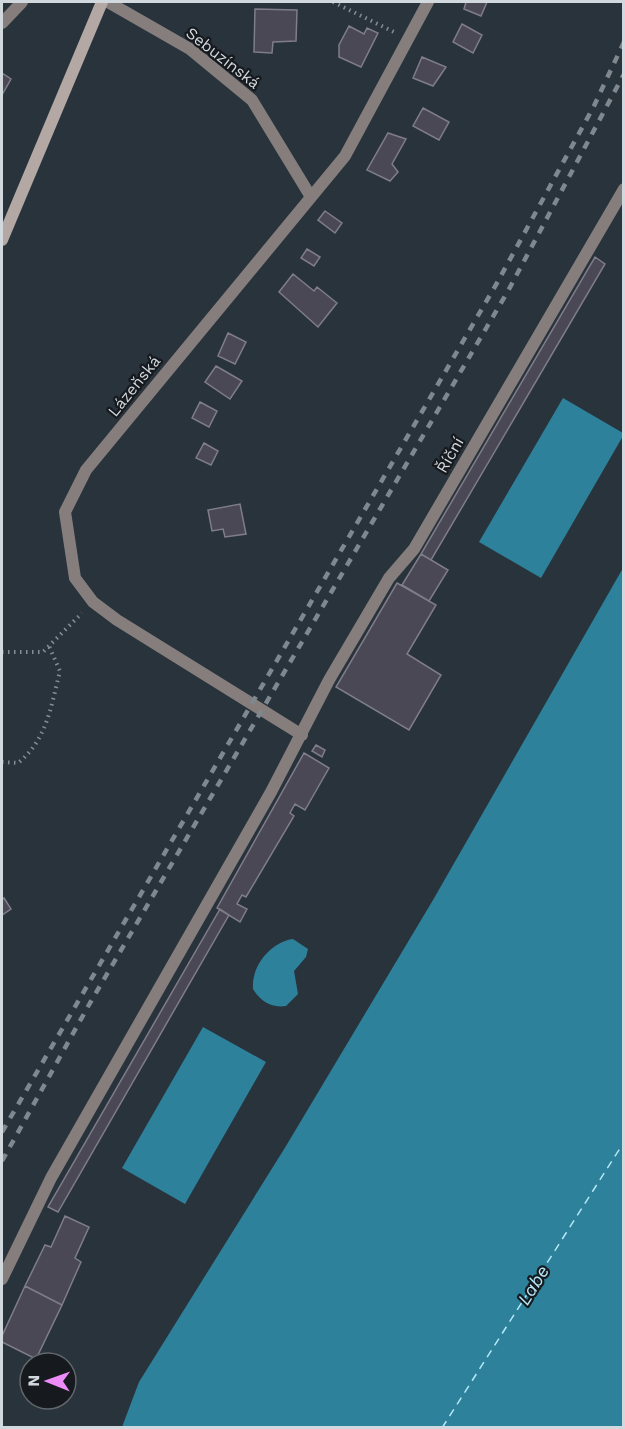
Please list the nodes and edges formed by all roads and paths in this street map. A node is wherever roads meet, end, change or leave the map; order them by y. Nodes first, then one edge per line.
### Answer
1 (22, 2) edge
2 (102, 2) edge
3 (108, 2) edge
4 (333, 2) edge
5 (428, 2) edge
6 (2, 23) edge
7 (408, 39) junction
8 (624, 189) edge
9 (310, 197) junction
10 (2, 240) edge
11 (93, 602) junction
12 (48, 646) junction
13 (2, 652) edge
14 (302, 735) junction
15 (2, 762) edge
16 (2, 1279) edge

1 - 6 street
2 - 10 main road
3 - 9 street, Sebuzínská
4 - 7 path
5 - 7 street, Lázeňská
7 - 9 street, Lázeňská
8 - 14 street, Říční
9 - 11 street, Lázeňská
11 - 12 path
11 - 14 street, Lázeňská
12 - 13 path
12 - 15 path
14 - 16 street, Říční

